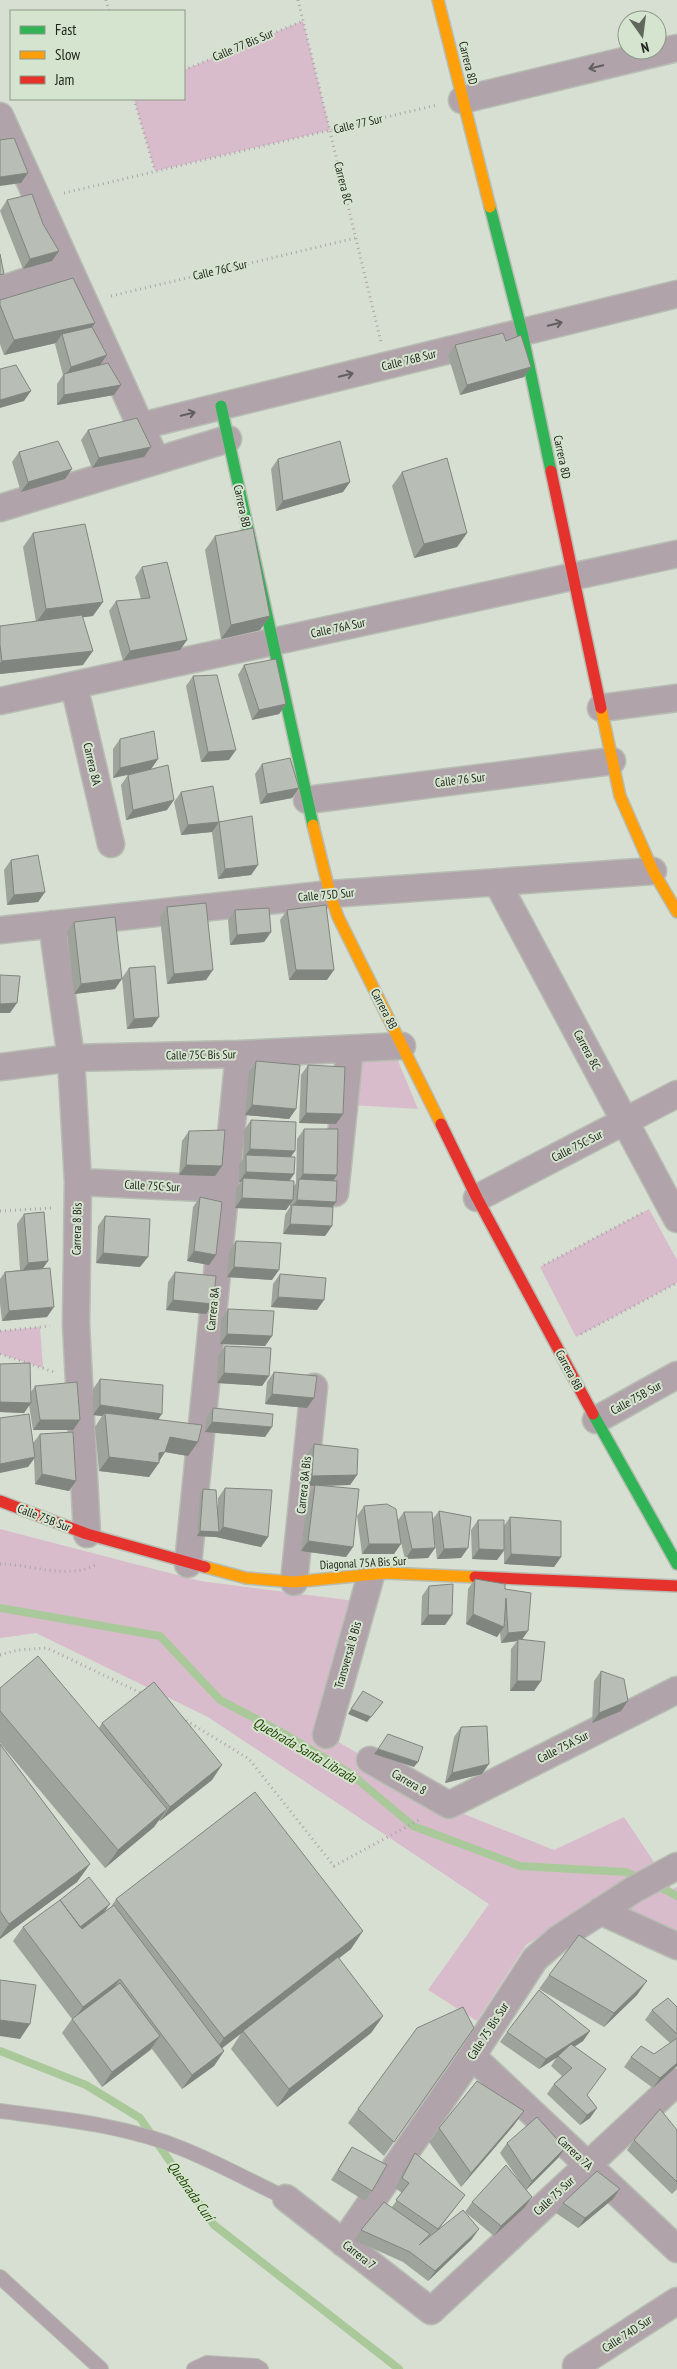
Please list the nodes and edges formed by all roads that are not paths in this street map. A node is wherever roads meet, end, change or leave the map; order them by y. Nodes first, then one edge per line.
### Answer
1 (438, 0) edge
2 (677, 48) edge
3 (462, 100) junction
4 (2, 123) edge
5 (68, 267) junction
6 (0, 290) edge
7 (677, 294) edge
8 (522, 332) junction
9 (220, 406) junction
10 (141, 426) junction
11 (228, 438) junction
12 (156, 460) junction
13 (0, 508) edge
14 (677, 554) edge
15 (573, 577) junction
16 (272, 642) junction
17 (74, 685) junction
18 (677, 698) edge
19 (0, 701) edge
20 (601, 708) junction
21 (612, 761) junction
22 (307, 800) junction
23 (110, 844) dead end
24 (653, 870) junction
25 (497, 882) junction
26 (330, 894) junction
27 (677, 912) edge
28 (52, 924) junction
29 (0, 930) edge
30 (402, 1046) junction
31 (350, 1049) junction
32 (239, 1054) junction
33 (71, 1058) junction
34 (0, 1067) edge
35 (677, 1094) edge
36 (625, 1121) junction
37 (226, 1189) junction
38 (335, 1193) edge
39 (78, 1195) junction
40 (477, 1198) junction
41 (672, 1209) edge
42 (677, 1375) edge
43 (314, 1387) edge
44 (596, 1420) junction
45 (0, 1501) edge
46 (87, 1534) junction
47 (188, 1564) junction
48 (677, 1564) edge
49 (371, 1574) junction
50 (294, 1582) junction
51 (677, 1586) edge
52 (677, 1690) edge
53 (326, 1735) dead end
54 (370, 1760) dead end
55 (449, 1805) joint
56 (670, 1870) edge
57 (600, 1912) junction
58 (677, 1946) edge
59 (472, 2056) junction
60 (677, 2082) edge
61 (0, 2111) edge
62 (588, 2165) junction
63 (286, 2198) joint
64 (343, 2243) junction
65 (677, 2249) edge
66 (0, 2277) edge
67 (677, 2301) edge
68 (431, 2311) joint
69 (576, 2366) dead end
70 (101, 2369) edge
71 (194, 2369) edge
72 (261, 2369) edge

1 - 3 street, Carrera 8D
2 -> 3 street
3 - 8 street, Carrera 8D
4 - 5 street
5 - 6 street
5 - 10 street
8 -> 7 street, Calle 76B Sur
9 -> 8 street, Calle 76B Sur
8 - 15 street, Carrera 8D
10 -> 9 street, Calle 76B Sur
9 - 11 street, Carrera 8B
10 - 12 street
11 - 12 street
11 - 16 street, Carrera 8B
12 - 13 street
14 - 15 street, Calle 76A Sur
15 - 16 street, Calle 76A Sur
15 - 20 street, Carrera 8D
16 - 17 street, Calle 76A Sur
16 - 22 street, Carrera 8B
17 - 19 street, Calle 76A Sur
17 - 23 street, Carrera 8A
18 - 20 street
20 - 21 street, Carrera 8D
21 - 22 street, Calle 76 Sur
21 - 24 street, Carrera 8D
22 - 26 street, Carrera 8B
24 - 25 street, Calle 75D Sur
24 - 27 street, Carrera 8D
25 - 26 street, Calle 75D Sur
25 - 36 street, Carrera 8C
26 - 28 street, Calle 75D Sur
26 - 30 street, Carrera 8B
28 - 29 street, Calle 75D Sur
28 - 33 street, Carrera 8 Bis
30 - 31 street, Calle 75C Bis Sur
30 - 40 street, Carrera 8B
31 - 32 street, Calle 75C Bis Sur
31 - 38 street
32 - 33 street, Calle 75C Bis Sur
32 - 37 street, Carrera 8A
33 - 34 street, Calle 75C Bis Sur
33 - 39 street, Carrera 8 Bis
35 - 36 street, Calle 75C Sur
36 - 40 street, Calle 75C Sur
36 - 41 street, Carrera 8C
37 - 39 street, Calle 75C Sur
37 - 47 street, Carrera 8A
39 - 46 street, Carrera 8 Bis
40 - 44 street, Carrera 8B
42 - 44 street, Calle 75B Sur
43 - 50 street, Carrera 8A Bis
44 - 48 street, Carrera 8B
45 - 46 street, Calle 75B Sur
46 - 47 street, Diagonal 75A Bis Sur
47 - 50 street, Diagonal 75A Bis Sur
49 - 50 street, Diagonal 75A Bis Sur
49 - 51 street, Diagonal 75A Bis Sur
49 - 53 street, Transversal 8 Bis
52 - 55 street, Calle 75A Sur
54 - 55 street, Carrera 8
56 - 57 street, Calle 75 Bis Sur
57 - 58 street
57 - 59 street, Calle 75 Bis Sur
59 - 62 street, Carrera 7A
59 - 64 street, Calle 75 Bis Sur
60 - 62 street, Calle 75 Sur
61 - 63 lane
62 - 65 street, Carrera 7A
62 - 68 street, Calle 75 Sur
63 - 64 street, Carrera 7
64 - 68 street, Carrera 7
66 - 70 lane
67 - 69 street, Calle 74D Sur
71 - 72 lane

